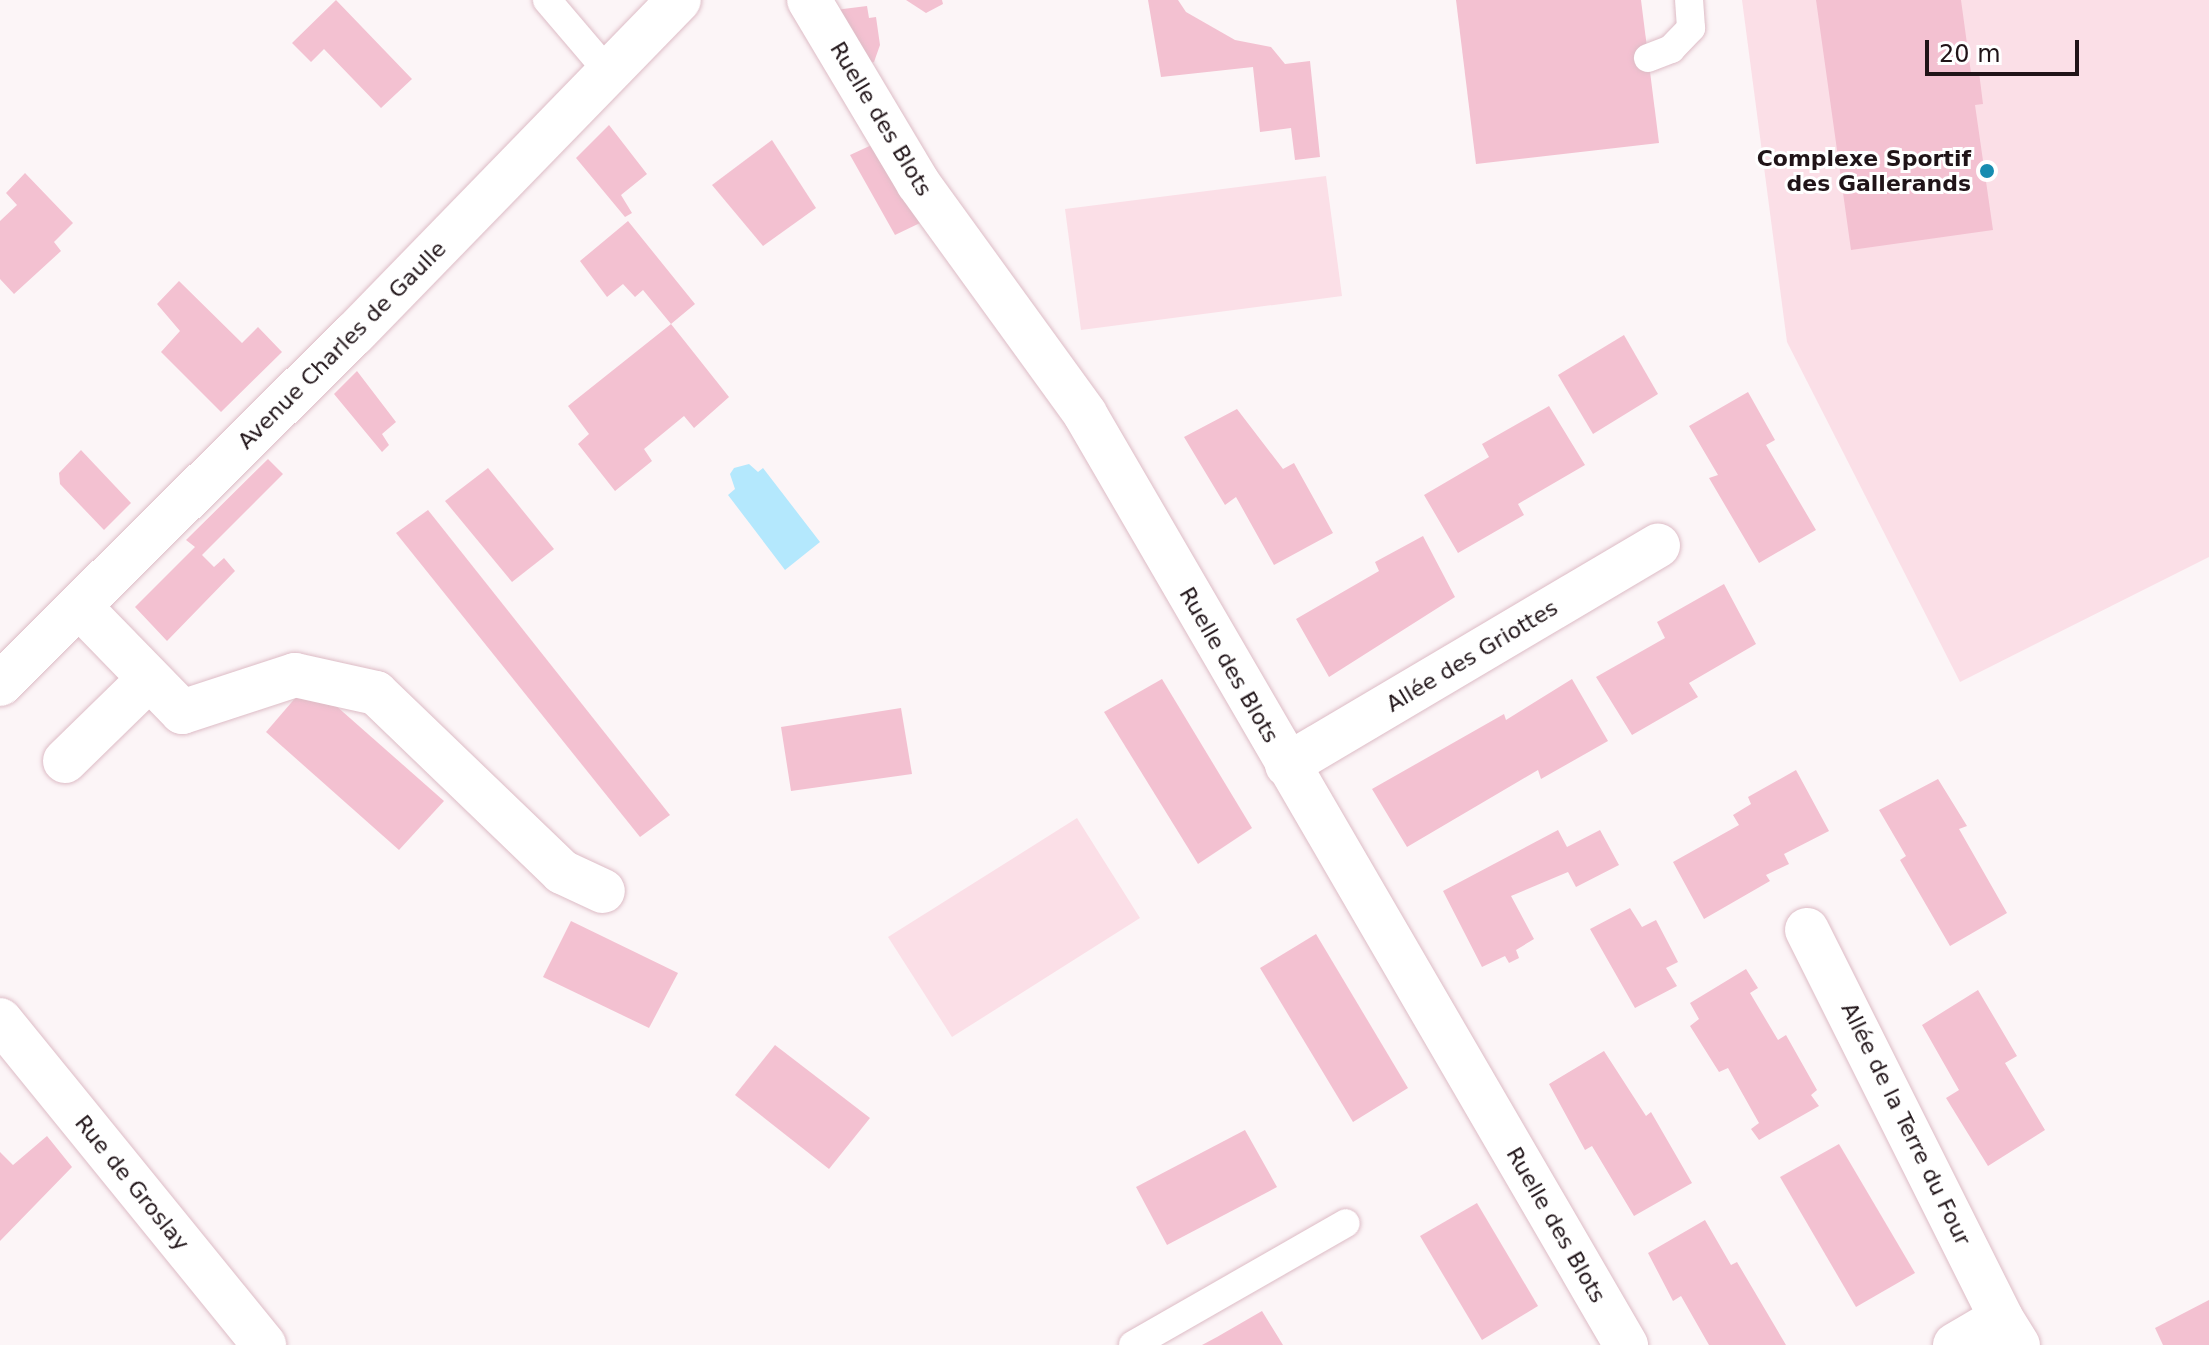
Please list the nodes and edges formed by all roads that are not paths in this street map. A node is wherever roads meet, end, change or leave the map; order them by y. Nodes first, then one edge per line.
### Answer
1 (547, 0) edge
2 (679, 0) edge
3 (809, 0) edge
4 (1689, 0) edge
5 (1648, 58) dead end
6 (610, 74) junction
7 (1658, 546) dead end
8 (81, 608) junction
9 (149, 679) junction
10 (0, 684) edge
11 (65, 761) dead end
12 (1287, 765) junction
13 (603, 891) dead end
14 (1807, 930) dead end
15 (0, 1020) edge
16 (1346, 1223) dead end
17 (2010, 1332) edge
18 (264, 1345) edge
19 (1133, 1345) edge
20 (1626, 1345) edge
21 (1955, 1345) edge

1 - 6 lane
2 - 6 street, Avenue Charles de Gaulle
3 - 12 street, Ruelle des Blots
4 - 5 lane
6 - 8 street, Avenue Charles de Gaulle
7 - 12 street, Allée des Griottes
8 - 9 street
8 - 10 street, Avenue Charles de Gaulle
9 - 11 street
9 - 13 street
12 - 20 street, Ruelle des Blots
14 - 17 street, Allée de la Terre du Four
15 - 18 street, Rue de Groslay
16 - 19 lane
17 - 21 street

